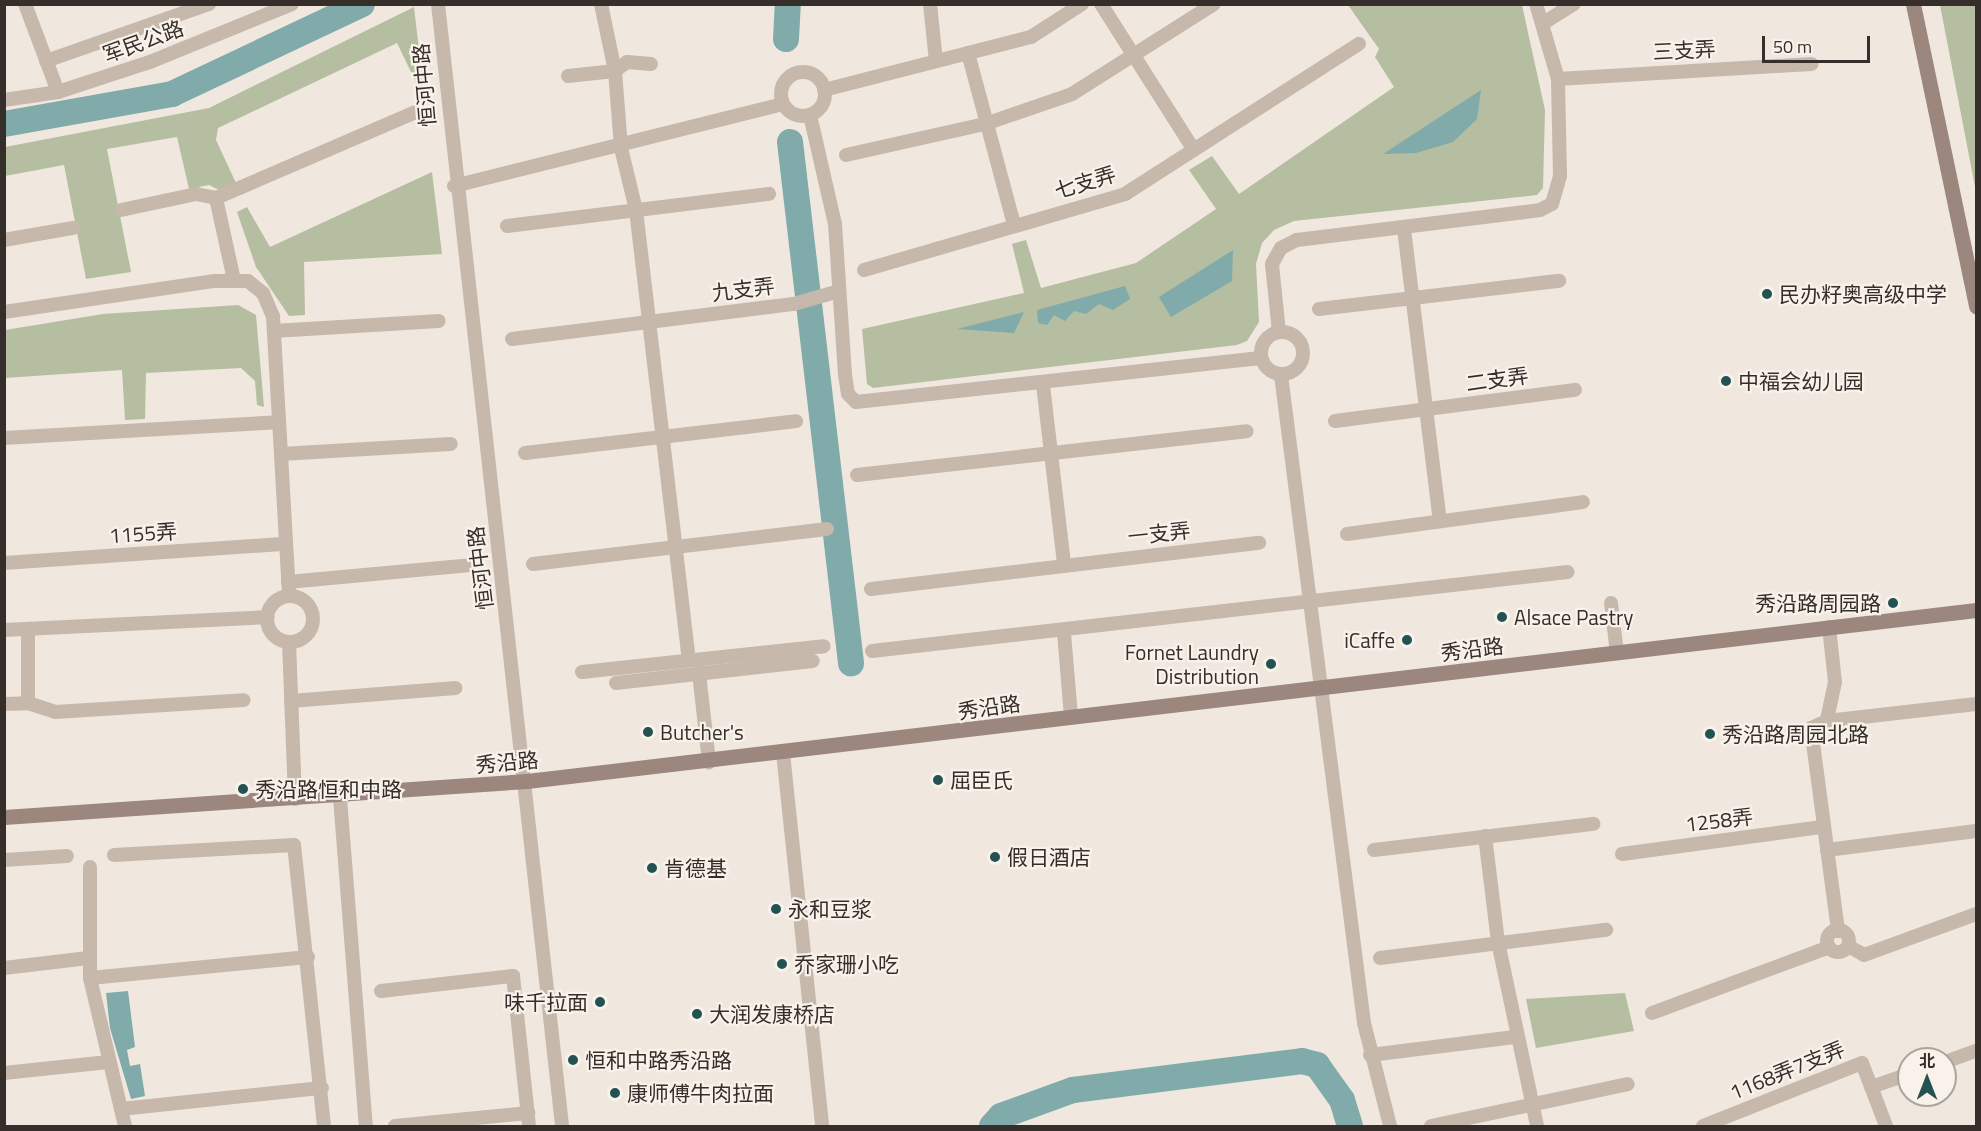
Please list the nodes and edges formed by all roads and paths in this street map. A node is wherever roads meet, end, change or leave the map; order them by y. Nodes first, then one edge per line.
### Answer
1 (25, 4) edge
2 (208, 4) edge
3 (292, 4) edge
4 (601, 4) edge
5 (930, 4) edge
6 (1082, 4) edge
7 (1101, 4) edge
8 (1214, 4) edge
9 (1536, 4) edge
10 (1574, 4) edge
11 (1913, 4) edge
12 (438, 7) edge
13 (1545, 22) junction
14 (1359, 44) dead end
15 (968, 53) junction
16 (1132, 56) junction
17 (46, 61) junction
18 (936, 61) junction
19 (1812, 63) dead end
20 (651, 64) dead end
21 (615, 71) junction
22 (568, 76) dead end
23 (1558, 79) junction
24 (825, 90) junction
25 (58, 92) junction
26 (4, 100) edge
27 (782, 104) junction
28 (418, 111) dead end
29 (810, 115) junction
30 (984, 124) junction
31 (621, 147) junction
32 (1194, 150) junction
33 (846, 155) dead end
34 (454, 186) junction
35 (769, 194) dead end
36 (216, 198) junction
37 (121, 210) dead end
38 (636, 210) junction
39 (1014, 225) junction
40 (507, 226) dead end
41 (73, 228) dead end
42 (1404, 229) junction
43 (4, 240) edge
44 (864, 270) dead end
45 (234, 280) junction
46 (1559, 280) dead end
47 (838, 291) junction
48 (1411, 298) junction
49 (1977, 306) edge
50 (1319, 309) dead end
51 (4, 312) edge
52 (439, 321) dead end
53 (650, 321) junction
54 (274, 331) junction
55 (1279, 332) junction
56 (512, 339) dead end
57 (1261, 358) junction
58 (1281, 375) junction
59 (1042, 385) junction
60 (1575, 390) dead end
61 (1425, 410) junction
62 (796, 421) dead end
63 (1335, 421) dead end
64 (278, 422) junction
65 (1247, 431) dead end
66 (663, 437) junction
67 (4, 438) edge
68 (451, 444) dead end
69 (525, 453) dead end
70 (281, 454) junction
71 (1052, 456) junction
72 (857, 475) dead end
73 (1582, 502) dead end
74 (1440, 521) junction
75 (827, 529) dead end
76 (1347, 534) dead end
77 (1259, 543) dead end
78 (285, 544) junction
79 (676, 548) junction
80 (4, 563) edge
81 (533, 564) dead end
82 (470, 565) dead end
83 (1064, 565) junction
84 (1568, 572) dead end
85 (288, 582) junction
86 (871, 589) dead end
87 (289, 596) junction
88 (1611, 603) dead end
89 (1309, 605) junction
90 (1977, 610) edge
91 (268, 617) junction
92 (1829, 627) junction
93 (28, 629) junction
94 (4, 630) edge
95 (1064, 633) junction
96 (289, 642) junction
97 (824, 646) dead end
98 (872, 651) dead end
99 (1617, 653) junction
100 (689, 660) junction
101 (813, 661) dead end
102 (582, 672) dead end
103 (699, 673) junction
104 (616, 683) dead end
105 (455, 688) dead end
106 (1321, 688) junction
107 (244, 700) dead end
108 (291, 701) junction
109 (28, 703) junction
110 (4, 704) edge
111 (1977, 704) edge
112 (1071, 717) junction
113 (1827, 721) junction
114 (783, 753) junction
115 (709, 762) junction
116 (527, 781) junction
117 (340, 798) junction
118 (295, 799) junction
119 (4, 817) edge
120 (1593, 824) dead end
121 (1822, 827) junction
122 (1977, 831) edge
123 (1485, 836) junction
124 (1374, 850) dead end
125 (1827, 850) junction
126 (1622, 854) dead end
127 (114, 855) dead end
128 (67, 856) dead end
129 (4, 860) edge
130 (90, 867) dead end
131 (1977, 914) edge
132 (1606, 930) dead end
133 (1838, 931) junction
134 (1498, 942) junction
135 (1848, 946) junction
136 (1829, 947) junction
137 (308, 957) junction
138 (88, 958) junction
139 (1380, 958) dead end
140 (4, 968) edge
141 (90, 978) junction
142 (381, 991) dead end
143 (1652, 1013) dead end
144 (1515, 1037) junction
145 (1977, 1051) edge
146 (1370, 1055) junction
147 (1957, 1058) edge
148 (108, 1062) junction
149 (4, 1073) edge
150 (1897, 1078) edge
151 (1628, 1084) dead end
152 (1871, 1087) junction
153 (322, 1088) junction
154 (1531, 1104) junction
155 (121, 1109) junction
156 (529, 1120) edge
157 (125, 1126) edge
158 (324, 1126) edge
159 (366, 1126) edge
160 (395, 1126) edge
161 (562, 1126) edge
162 (822, 1126) edge
163 (1390, 1126) edge
164 (1431, 1126) edge
165 (1537, 1126) edge
166 (1703, 1126) edge
167 (1886, 1126) edge

1 - 17 street
2 - 17 street
3 - 25 street, 军民公路
4 - 21 street
5 - 18 street
6 - 15 street
7 - 16 street
8 - 16 street
9 - 13 street
10 - 13 street
11 - 49 main road
12 - 34 street, 恒河中路
13 - 23 street
14 - 32 street, 七支弄
15 - 18 street
15 - 30 street
16 - 30 street
16 - 32 street
17 - 25 street
18 - 24 street
19 - 23 street, 三支弄
20 - 21 street
21 - 22 street
21 - 31 street
23 - 42 street
24 - 27 street
24 - 29 street
25 - 26 street, 军民公路
27 - 29 street
27 - 31 street
28 - 36 street
29 - 47 street
30 - 33 street
30 - 39 street
31 - 34 street
31 - 38 street
32 - 39 street, 七支弄
34 - 116 street, 恒河中路
35 - 38 street
36 - 37 street
36 - 45 street
38 - 40 street
38 - 53 street
39 - 44 street, 七支弄
41 - 43 street
42 - 48 street
42 - 55 street
45 - 51 street
45 - 54 street
46 - 48 street
47 - 53 street, 九支弄
47 - 59 street
48 - 50 street
48 - 61 street
52 - 54 street
53 - 56 street, 九支弄
53 - 66 street
54 - 64 street
55 - 57 street
55 - 58 street
57 - 58 street
57 - 59 street
58 - 89 street
59 - 71 street
60 - 61 street, 二支弄
61 - 63 street, 二支弄
61 - 74 street
62 - 66 street
64 - 67 street
64 - 70 street
65 - 71 street
66 - 69 street
66 - 79 street
68 - 70 street
70 - 78 street
71 - 72 street
71 - 83 street
73 - 74 street
74 - 76 street
75 - 79 street
77 - 83 street, 一支弄
78 - 80 street, 1155弄
78 - 85 street
79 - 81 street
79 - 100 street
82 - 85 street
83 - 86 street, 一支弄
84 - 89 street
85 - 87 street
87 - 91 street
87 - 96 street
88 - 99 street
89 - 95 street
89 - 106 street
90 - 92 main road, 秀沿路
91 - 93 street
91 - 96 street
92 - 99 main road, 秀沿路
92 - 113 street
93 - 94 street
93 - 109 street
95 - 98 street
95 - 112 street
96 - 108 street
97 - 100 street
99 - 106 main road, 秀沿路
100 - 102 street
101 - 103 street
103 - 104 street
103 - 115 street
105 - 108 street
106 - 112 main road, 秀沿路
106 - 146 street
107 - 109 street
108 - 118 street
109 - 110 street
111 - 113 street
112 - 114 main road, 秀沿路
113 - 121 street
114 - 115 main road, 秀沿路
114 - 162 street
115 - 116 main road, 秀沿路
116 - 117 main road, 秀沿路
116 - 161 street, 恒河中路
117 - 118 main road, 秀沿路
117 - 159 street
118 - 119 main road, 秀沿路
120 - 123 street
121 - 125 street
121 - 126 street, 1258弄
122 - 125 street
123 - 124 street
123 - 134 street
125 - 133 street
127 - 137 street
128 - 129 street
130 - 138 street
131 - 135 street
132 - 134 street
133 - 135 street
133 - 136 street
134 - 139 street
134 - 144 street
135 - 136 street
136 - 143 street
137 - 141 street
137 - 153 street
138 - 140 street
138 - 141 street
141 - 148 street
142 - 156 street
144 - 146 street
144 - 154 street
145 - 147 street
146 - 163 street
148 - 149 street
148 - 155 street
150 - 152 street
151 - 154 street
152 - 166 street, 1168弄7支弄
152 - 167 street, 1168弄7支弄
153 - 155 street
153 - 158 street
154 - 164 street
154 - 165 street
155 - 157 street
156 - 160 street

